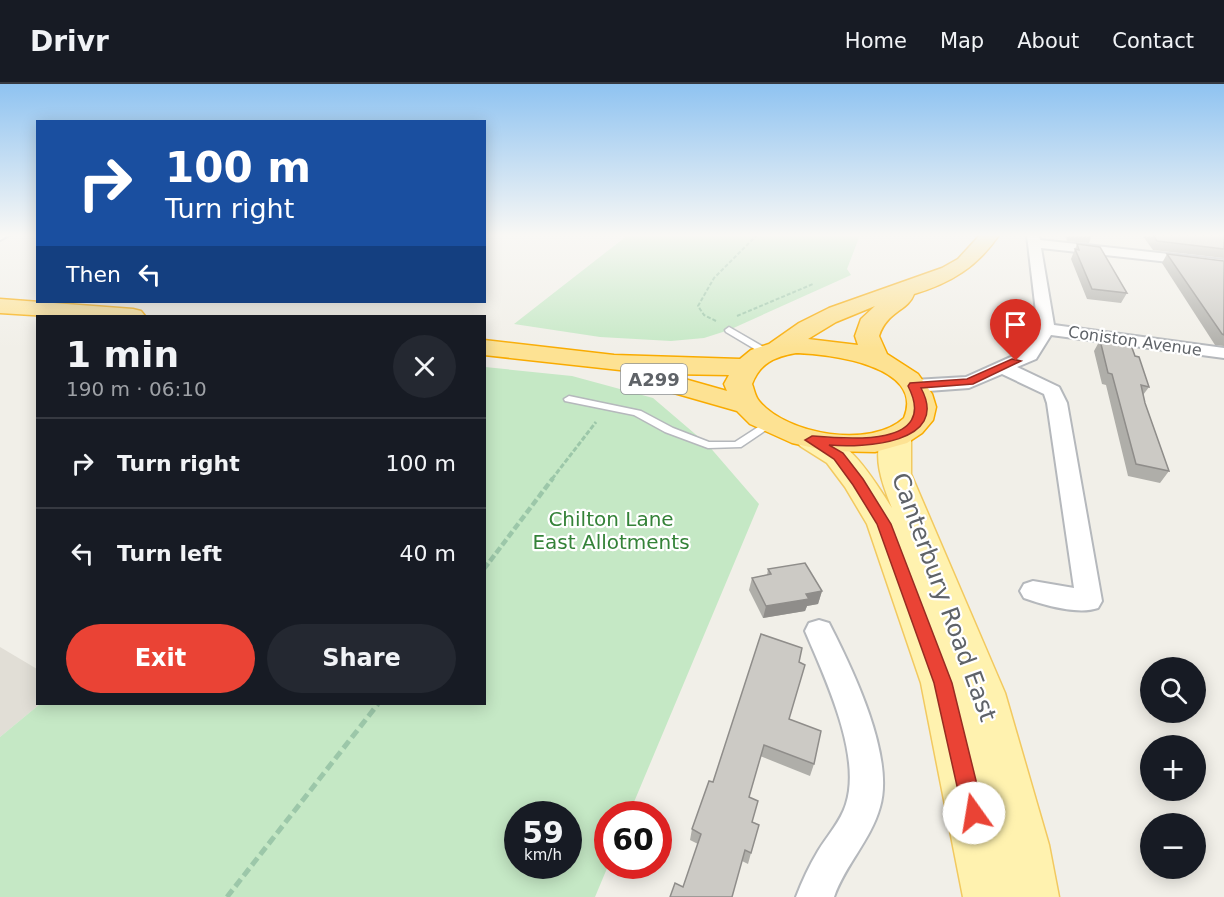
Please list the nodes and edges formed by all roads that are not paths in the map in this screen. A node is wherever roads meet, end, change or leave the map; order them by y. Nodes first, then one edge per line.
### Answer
1 (949, 273) edge
2 (1039, 273) edge
3 (918, 286) junction
4 (0, 306) edge
5 (120, 315) edge
6 (726, 327) road end
7 (1046, 329) junction
8 (486, 347) edge
9 (1224, 353) edge
10 (763, 356) junction
11 (560, 358) junction
12 (876, 359) junction
13 (1002, 367) junction
14 (914, 386) junction
15 (570, 399) dead end
16 (746, 405) junction
17 (770, 424) junction
18 (896, 437) junction
19 (812, 440) junction
20 (1033, 591) dead end
21 (819, 631) dead end
22 (815, 897) edge
23 (991, 897) edge
24 (1031, 897) edge

1 - 3 highway
2 - 7 street
3 - 10 highway
3 - 12 highway
4 - 5 highway
6 - 10 lane
7 - 9 street, Coniston Avenue
7 - 13 street
8 - 11 highway, A299
10 - 11 highway, A299
10 - 12 highway
10 - 16 highway
11 - 16 highway, A299
12 - 14 highway
13 - 14 street
13 - 20 street
14 - 18 highway
15 - 17 lane
16 - 17 highway
17 - 19 highway
18 - 19 highway
18 - 24 main road, Canterbury Road East
19 - 23 main road, Canterbury Road East
21 - 22 street

